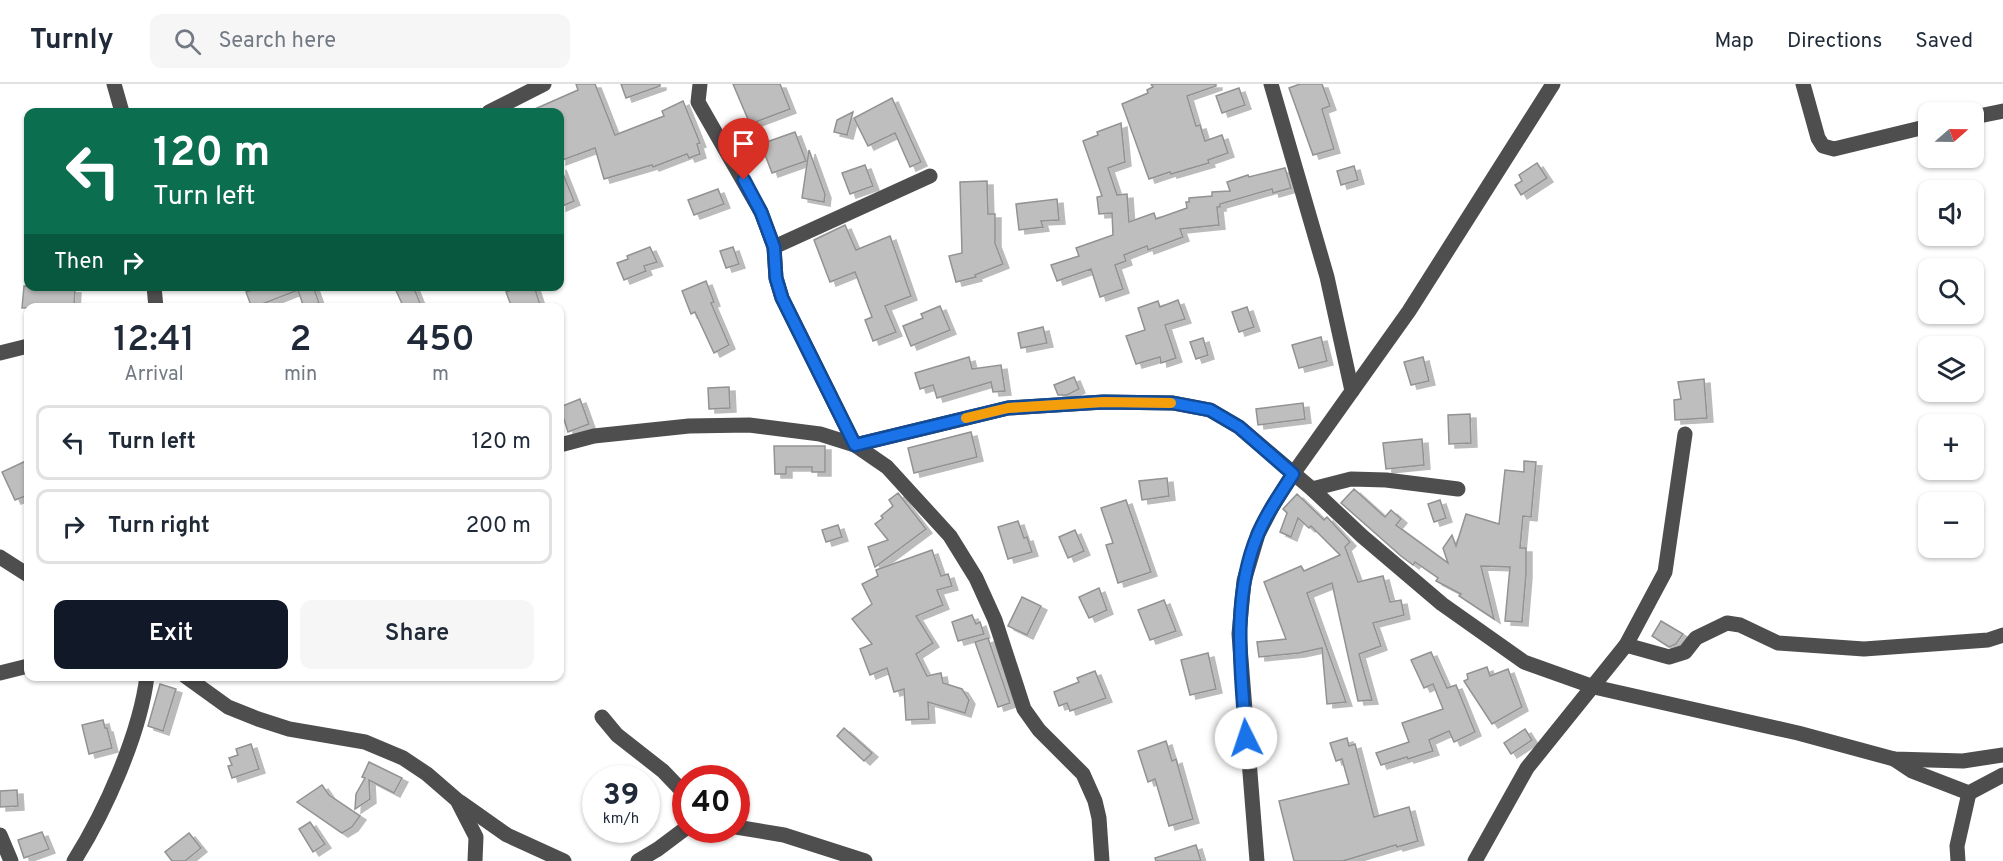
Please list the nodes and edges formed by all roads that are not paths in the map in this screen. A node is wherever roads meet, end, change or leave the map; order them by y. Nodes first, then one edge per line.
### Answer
1 (114, 84) edge
2 (544, 84) edge
3 (700, 84) edge
4 (1271, 84) edge
5 (1553, 84) edge
6 (1803, 84) edge
7 (121, 108) edge
8 (497, 108) edge
9 (2003, 111) edge
10 (1984, 115) edge
11 (1918, 129) edge
12 (930, 176) dead end
13 (774, 247) junction
14 (24, 347) edge
15 (0, 353) edge
16 (1352, 391) junction
17 (1685, 434) dead end
18 (564, 445) edge
19 (855, 445) junction
20 (1293, 474) junction
21 (1312, 489) junction
22 (1458, 489) dead end
23 (0, 557) edge
24 (24, 572) edge
25 (2003, 635) edge
26 (1626, 645) junction
27 (24, 667) edge
28 (0, 673) edge
29 (146, 681) edge
30 (192, 681) edge
31 (1594, 687) junction
32 (602, 717) dead end
33 (2003, 755) edge
34 (1894, 759) junction
35 (2003, 776) edge
36 (672, 780) edge
37 (1969, 793) junction
38 (457, 800) junction
39 (750, 830) edge
40 (0, 835) edge
41 (672, 838) edge
42 (11, 861) edge
43 (74, 861) edge
44 (475, 861) edge
45 (564, 861) edge
46 (638, 861) edge
47 (865, 861) edge
48 (1102, 861) edge
49 (1257, 861) edge
50 (1475, 861) edge
51 (1958, 861) edge

1 - 7 street
2 - 8 street
3 - 13 street
4 - 16 street
5 - 16 street
6 - 11 street
9 - 10 street
12 - 13 street
13 - 19 street
14 - 15 street
16 - 20 street
17 - 26 street
18 - 19 street
19 - 20 street
19 - 48 street
20 - 21 street
20 - 49 street
21 - 22 street
21 - 31 street
23 - 24 street
25 - 26 street
26 - 31 street
27 - 28 street
29 - 43 street
30 - 38 street
31 - 34 street
31 - 50 street
32 - 36 street
33 - 34 street
34 - 37 street
35 - 37 street
37 - 51 street
38 - 44 street
38 - 45 street
39 - 47 street
40 - 42 street
41 - 46 street

